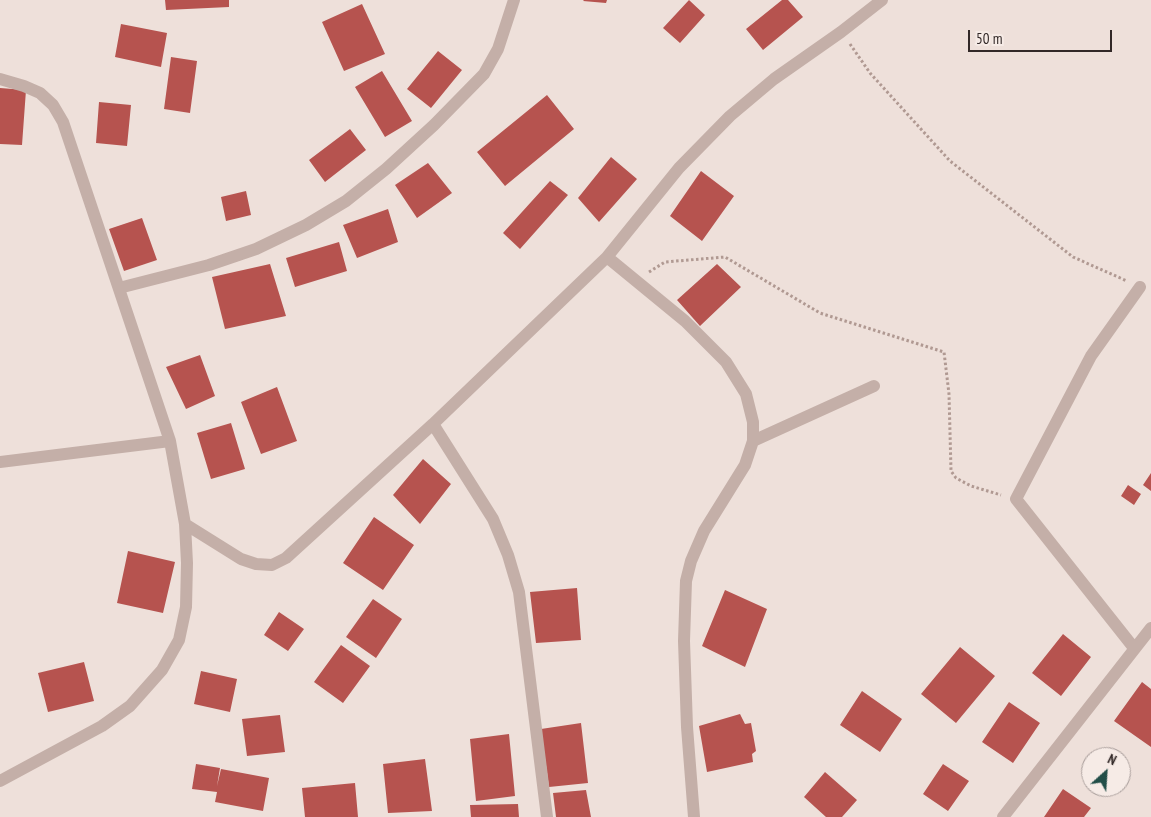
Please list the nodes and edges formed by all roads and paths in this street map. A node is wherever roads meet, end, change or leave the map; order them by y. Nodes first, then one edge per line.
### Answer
1 (514, 0) edge
2 (882, 0) edge
3 (841, 32) junction
4 (0, 79) edge
5 (607, 257) junction
6 (636, 281) junction
7 (1140, 287) joint
8 (119, 288) junction
9 (874, 386) dead end
10 (433, 424) junction
11 (170, 441) junction
12 (753, 442) junction
13 (0, 462) edge
14 (1016, 499) junction
15 (185, 524) junction
16 (1151, 628) edge
17 (1134, 648) junction
18 (0, 782) edge
19 (547, 817) edge
20 (694, 817) edge
21 (1003, 817) edge

1 - 8 street
2 - 3 street
3 - 5 street
3 - 7 path
4 - 8 street
5 - 6 street
5 - 10 street
6 - 12 street
6 - 14 path
7 - 14 street
8 - 11 street
9 - 12 street
10 - 15 street
10 - 19 street
11 - 13 street
11 - 15 street
12 - 20 street
14 - 17 street
15 - 18 street
16 - 17 street
17 - 21 street

